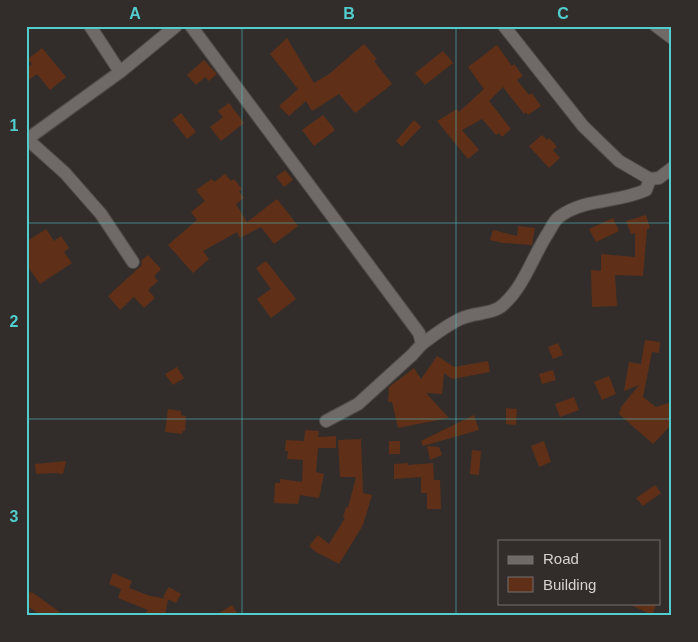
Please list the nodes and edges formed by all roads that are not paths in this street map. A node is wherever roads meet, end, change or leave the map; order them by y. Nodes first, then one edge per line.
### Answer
1 (90, 26) edge
2 (176, 26) edge
3 (191, 26) edge
4 (504, 26) edge
5 (656, 26) edge
6 (672, 38) edge
7 (120, 72) junction
8 (27, 139) edge
9 (672, 168) edge
10 (650, 179) junction
11 (133, 262) dead end
12 (422, 344) junction
13 (326, 421) dead end

1 - 7 street
2 - 7 street
3 - 12 street
4 - 10 street
5 - 6 street
7 - 8 street
8 - 11 street
9 - 10 street
10 - 12 street
12 - 13 street

